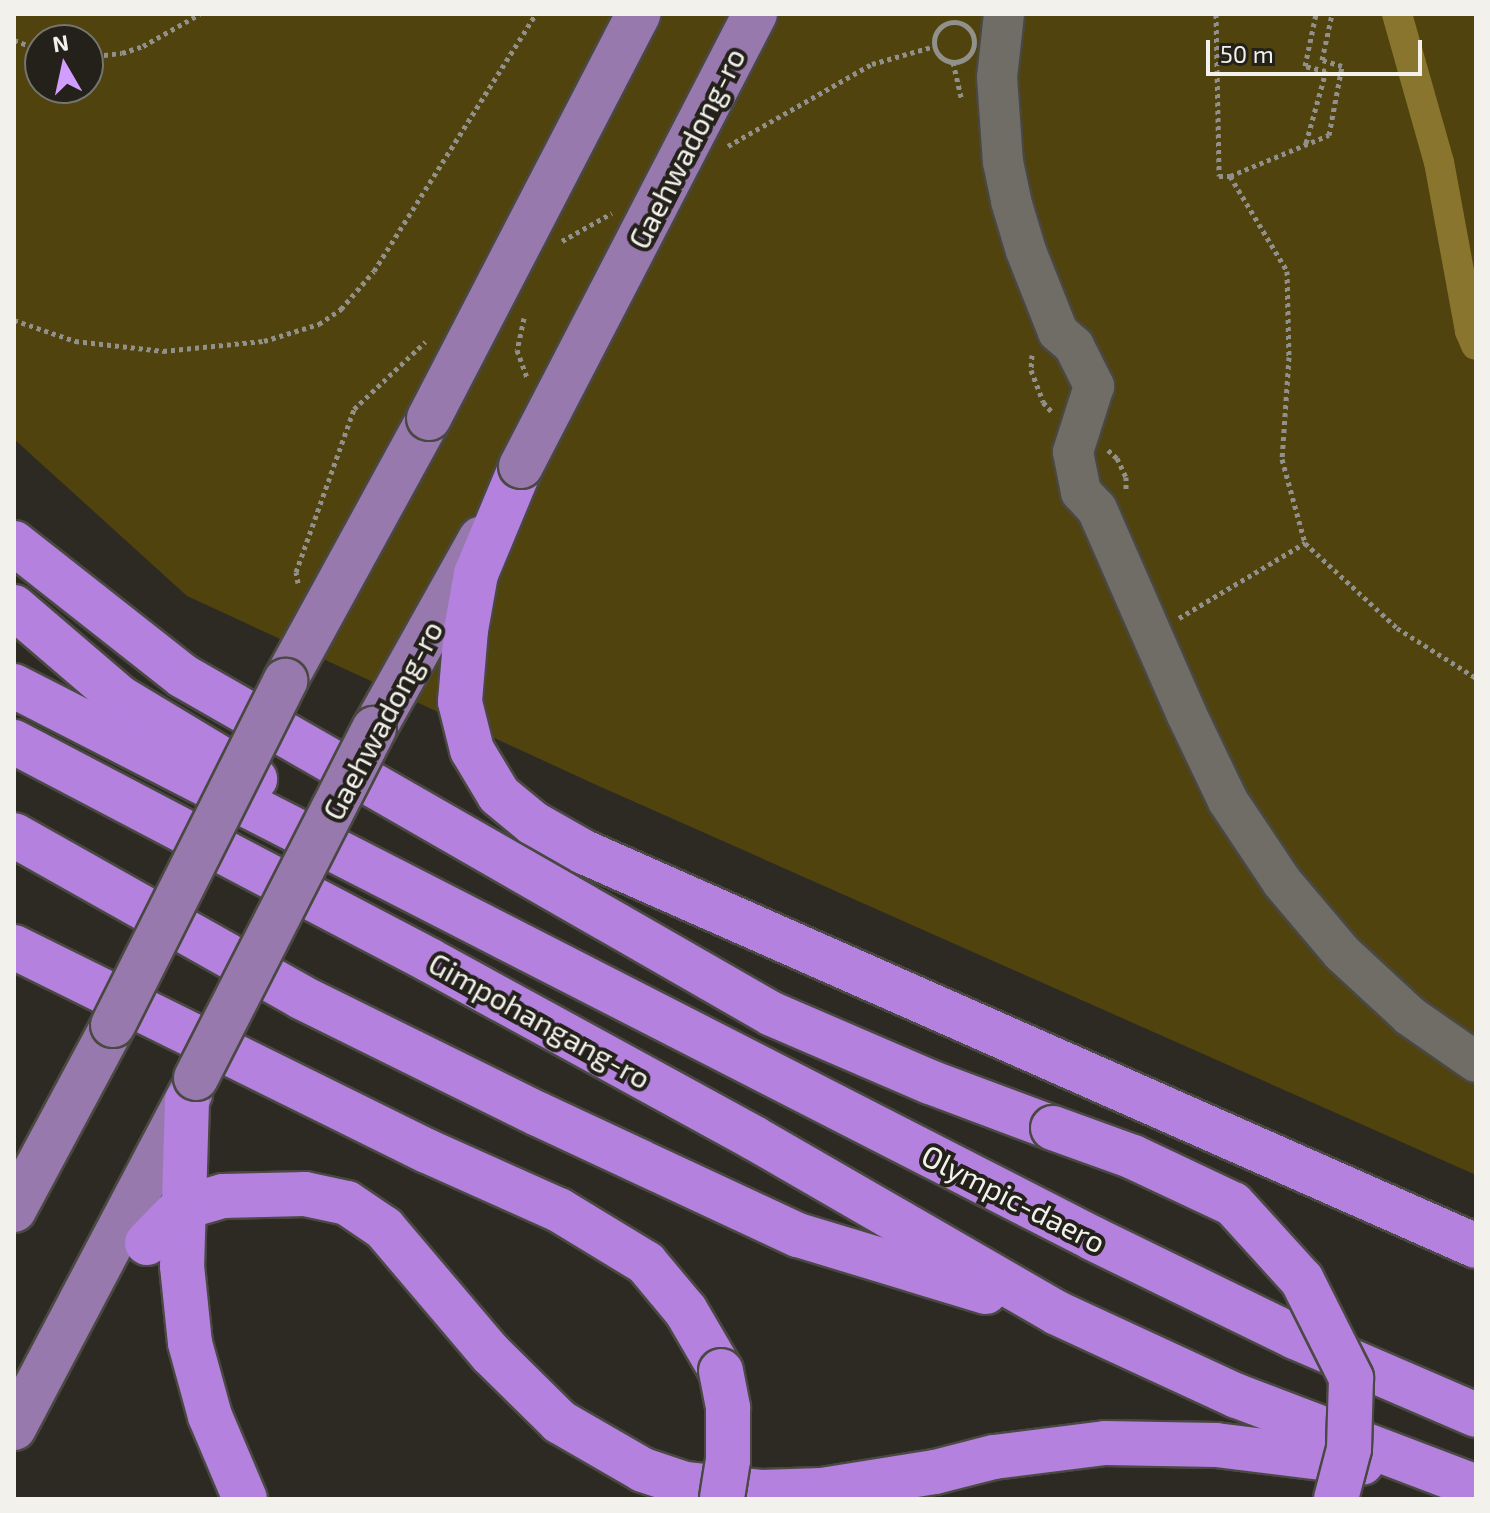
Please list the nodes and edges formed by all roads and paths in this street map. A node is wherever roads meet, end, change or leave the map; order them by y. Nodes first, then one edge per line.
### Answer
1 (200, 14) edge
2 (536, 14) edge
3 (638, 14) edge
4 (755, 14) edge
5 (967, 14) edge
6 (1004, 14) edge
7 (1216, 14) edge
8 (1316, 14) edge
9 (1332, 14) edge
10 (962, 24) junction
11 (935, 46) junction
12 (104, 55) edge
13 (723, 149) dead end
14 (1219, 176) junction
15 (1230, 176) junction
16 (616, 210) dead end
17 (548, 249) dead end
18 (14, 320) edge
19 (521, 466) junction
20 (14, 543) edge
21 (1305, 543) junction
22 (14, 607) edge
23 (1171, 622) dead end
24 (1476, 678) edge
25 (14, 686) edge
26 (14, 742) edge
27 (14, 835) edge
28 (14, 947) edge
29 (560, 966) junction
30 (1476, 1062) edge
31 (192, 1090) junction
32 (181, 1208) junction
33 (14, 1210) edge
34 (147, 1243) dead end
35 (1476, 1246) edge
36 (1057, 1313) junction
37 (1476, 1415) edge
38 (14, 1428) edge
39 (1428, 1471) junction
40 (1476, 1487) edge
41 (245, 1499) edge
42 (722, 1499) edge
43 (1336, 1499) edge

1 - 12 path
2 - 18 path
3 - 33 main road, bridge
4 - 19 main road, Gaehwadong-ro, bridge
5 - 10 path
6 - 30 lane
7 - 14 path
8 - 14 path
9 - 15 path
10 - 11 path
10 - 11 path
11 - 13 path
14 - 15 path
15 - 21 path
16 - 17 path
19 - 31 main road, Gaehwadong-ro, bridge
19 - 35 highway
20 - 43 highway, bridge
21 - 23 path
21 - 24 path
22 - 29 highway
25 - 29 highway, Gimpohangang-ro
26 - 36 highway, Gimpohangang-ro
27 - 36 highway
28 - 42 highway, bridge
29 - 37 highway, Olympic-daero
31 - 32 highway
31 - 38 main road, Gaehwadong-ro
32 - 34 highway
32 - 39 highway
32 - 41 highway
36 - 39 highway
39 - 40 highway

